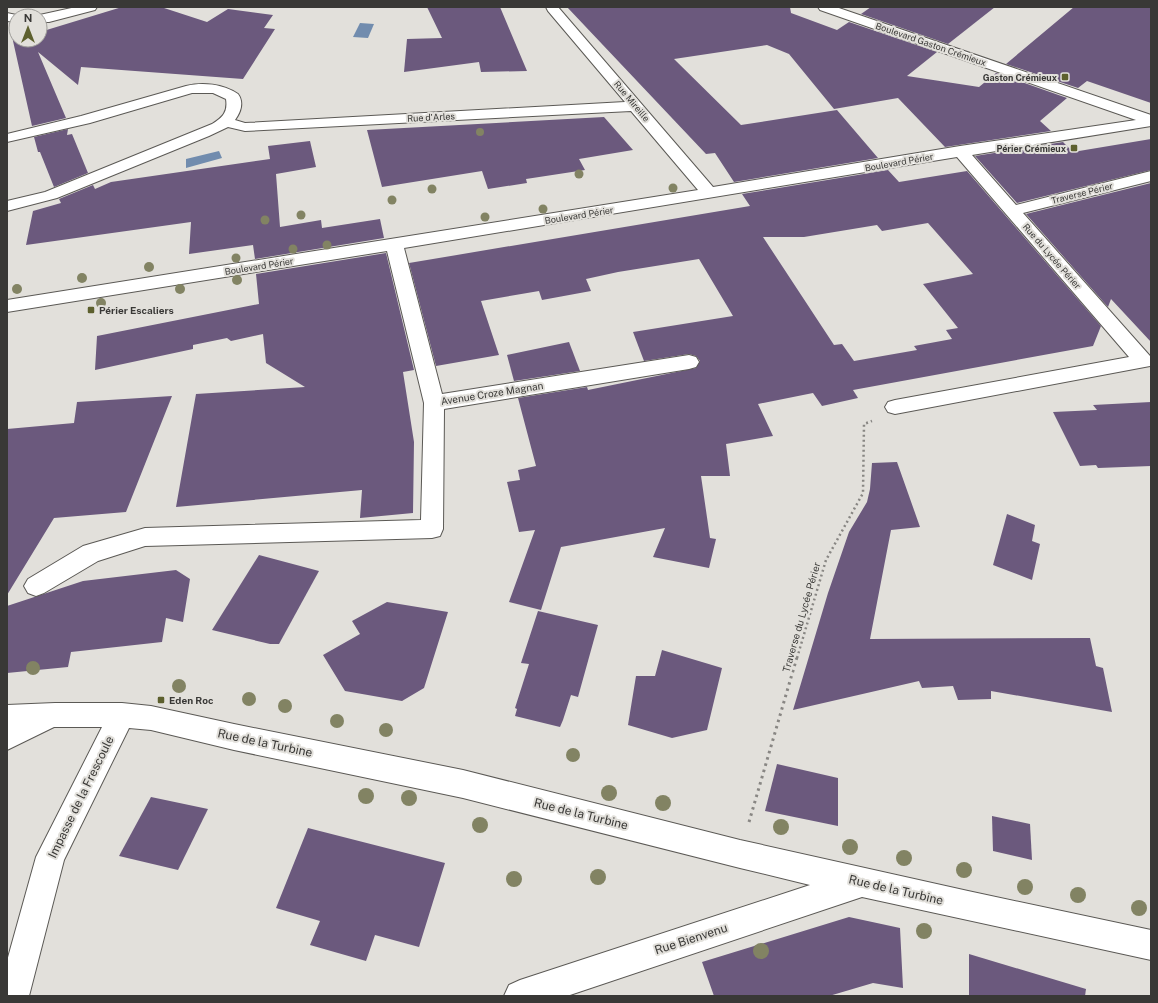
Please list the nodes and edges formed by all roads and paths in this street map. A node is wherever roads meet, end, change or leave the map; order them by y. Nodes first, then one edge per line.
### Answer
1 (91, 7) edge
2 (824, 7) edge
3 (552, 8) dead end
4 (48, 18) edge
5 (636, 106) junction
6 (1151, 121) edge
7 (227, 122) junction
8 (7, 138) edge
9 (960, 151) junction
10 (1151, 176) edge
11 (710, 194) junction
12 (7, 206) edge
13 (1012, 211) junction
14 (394, 244) junction
15 (7, 306) edge
16 (1147, 360) edge
17 (688, 362) dead end
18 (434, 403) junction
19 (895, 407) joint
20 (36, 586) dead end
21 (55, 715) junction
22 (122, 715) junction
23 (7, 717) edge
24 (7, 737) edge
25 (740, 854) junction
26 (862, 882) junction
27 (1151, 945) edge
28 (13, 996) edge
29 (520, 996) edge

1 - 4 street
2 - 6 street, Boulevard Gaston Crémieux
3 - 5 street, Rue Mireille
5 - 7 street, Rue d'Arles
5 - 11 street, Rue Mireille
6 - 9 street, Boulevard Périer
7 - 8 street
7 - 12 street
9 - 11 street, Boulevard Périer
9 - 13 street, Rue du Lycée Périer
10 - 13 street, Traverse Périer
11 - 14 street, Boulevard Périer
13 - 16 street, Rue du Lycée Périer
14 - 15 street, Boulevard Périer
14 - 18 street, Avenue Croze Magnan
16 - 19 street, Rue du Lycée Périer
17 - 18 street, Avenue Croze Magnan
18 - 20 street
19 - 25 path, Traverse du Lycée Périer
21 - 22 street, Rue de la Turbine
21 - 23 street, Rue de la Turbine
21 - 24 street
22 - 25 street, Rue de la Turbine
22 - 28 street, Impasse de la Frescoule
25 - 26 street, Rue de la Turbine
26 - 27 street, Rue de la Turbine
26 - 29 street, Rue Bienvenu

